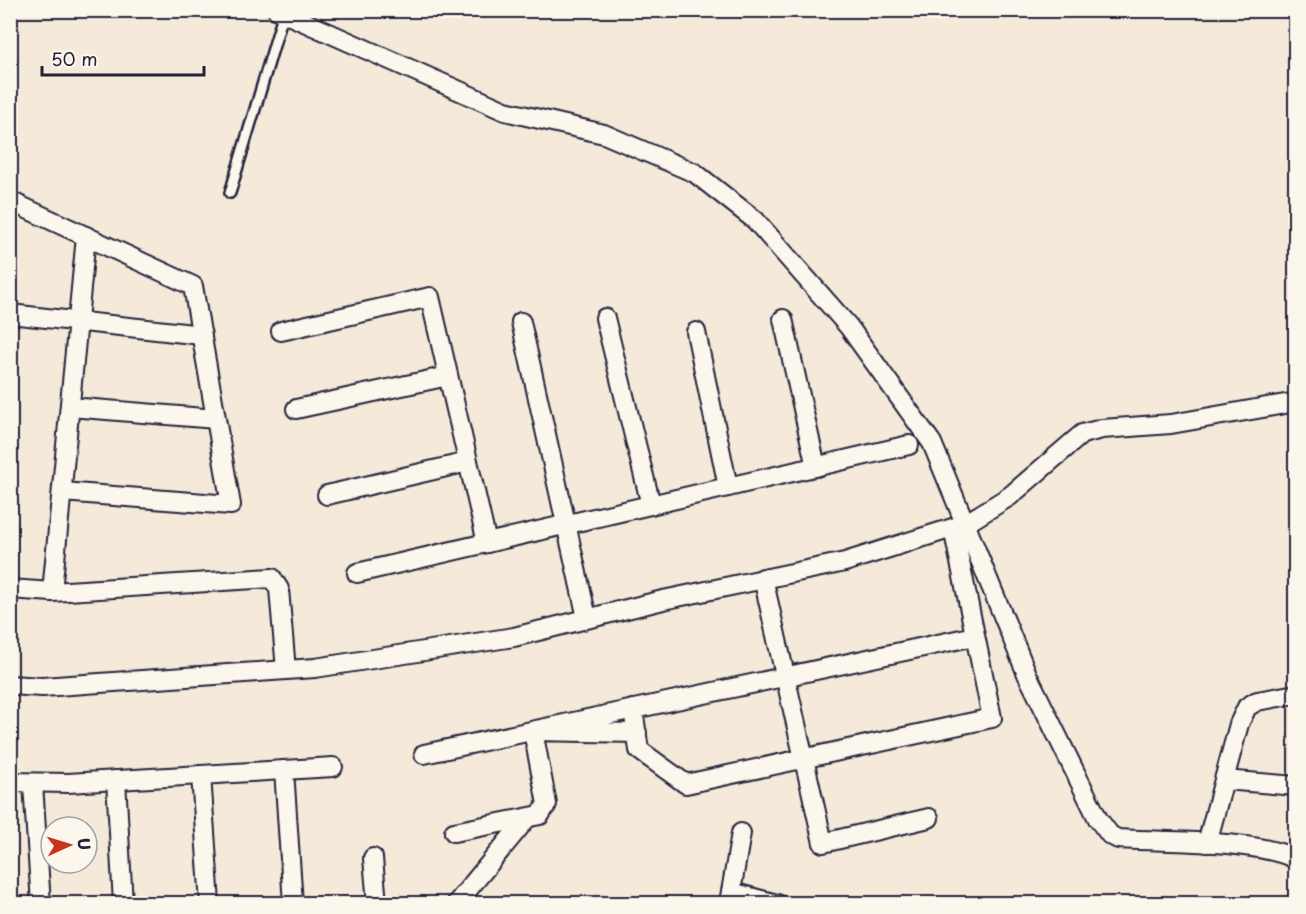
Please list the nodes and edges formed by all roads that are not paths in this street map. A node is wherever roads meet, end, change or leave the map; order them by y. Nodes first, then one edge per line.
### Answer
1 (280, 13) edge
2 (230, 193) dead end
3 (10, 201) edge
4 (86, 236) junction
5 (10, 314) edge
6 (605, 318) dead end
7 (783, 319) dead end
8 (78, 322) junction
9 (520, 322) dead end
10 (281, 331) dead end
11 (696, 332) dead end
12 (202, 335) junction
13 (448, 376) junction
14 (1296, 402) edge
15 (70, 407) junction
16 (296, 409) dead end
17 (216, 419) junction
18 (909, 445) dead end
19 (468, 462) junction
20 (816, 467) junction
21 (728, 487) junction
22 (62, 492) junction
23 (327, 495) dead end
24 (651, 505) junction
25 (566, 524) junction
26 (959, 526) junction
27 (487, 543) junction
28 (357, 573) dead end
29 (763, 579) junction
30 (10, 589) edge
31 (52, 592) junction
32 (587, 618) junction
33 (975, 636) junction
34 (286, 670) junction
35 (785, 676) junction
36 (10, 685) edge
37 (1296, 694) edge
38 (633, 709) junction
39 (533, 731) junction
40 (637, 733) junction
41 (424, 754) dead end
42 (804, 759) junction
43 (333, 767) dead end
44 (284, 770) junction
45 (201, 775) junction
46 (116, 780) junction
47 (1224, 780) junction
48 (10, 782) edge
49 (33, 784) junction
50 (1296, 786) edge
51 (528, 818) junction
52 (929, 818) dead end
53 (454, 832) dead end
54 (741, 833) dead end
55 (1207, 843) junction
56 (373, 858) dead end
57 (1296, 860) edge
58 (730, 898) edge
59 (40, 903) edge
60 (123, 903) edge
61 (210, 903) edge
62 (293, 903) edge
63 (377, 903) edge
64 (456, 903) edge
65 (777, 903) edge

1 - 2 lane
1 - 26 street
3 - 4 street
4 - 8 street
4 - 12 street
5 - 8 street
6 - 24 street
7 - 20 street
8 - 12 street
8 - 15 street
9 - 25 street
10 - 13 street
11 - 21 street
12 - 17 street
13 - 16 street
13 - 19 street
14 - 26 street
15 - 17 street
15 - 22 street
17 - 22 street
18 - 20 street
19 - 23 street
19 - 27 street
20 - 21 street
21 - 24 street
22 - 31 street
24 - 25 street
25 - 27 street
25 - 32 street
26 - 29 street
26 - 33 street
26 - 55 street
27 - 28 street
29 - 32 street
29 - 35 street
30 - 31 street
31 - 34 street
32 - 34 street
33 - 35 street
33 - 42 street
34 - 36 street
35 - 38 street
35 - 42 street
37 - 47 street
38 - 39 street
38 - 40 street
39 - 40 street
39 - 41 street
39 - 51 street
40 - 42 street
42 - 52 street
43 - 44 street
44 - 45 street
44 - 62 street
45 - 46 street
45 - 61 street
46 - 49 street
46 - 60 street
47 - 50 street
47 - 55 street
48 - 49 street
49 - 59 street
51 - 53 street
51 - 64 street
54 - 58 street
55 - 57 street
56 - 63 street
58 - 65 street

